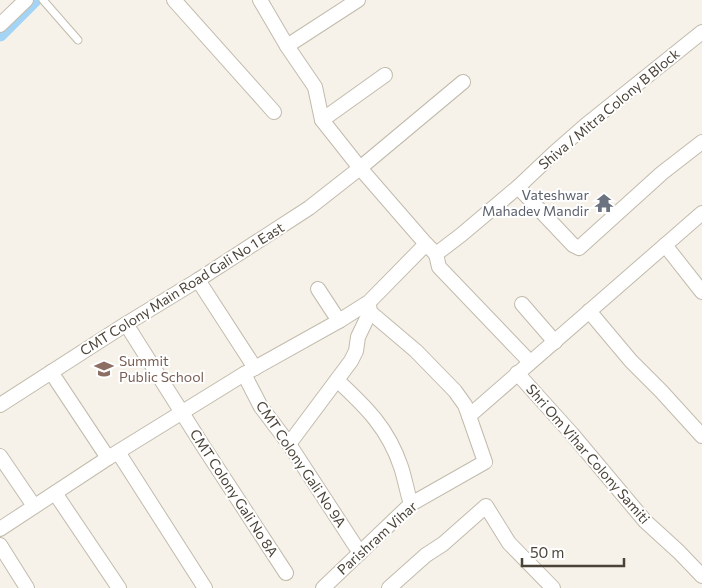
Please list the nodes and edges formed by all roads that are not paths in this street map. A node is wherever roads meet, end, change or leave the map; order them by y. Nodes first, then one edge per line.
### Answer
1 (26, 0) edge
2 (43, 0) edge
3 (174, 0) edge
4 (260, 0) edge
5 (358, 0) edge
6 (0, 25) edge
7 (702, 32) edge
8 (78, 40) dead end
9 (287, 46) junction
10 (385, 75) dead end
11 (463, 82) dead end
12 (274, 112) dead end
13 (322, 120) junction
14 (702, 142) edge
15 (360, 168) junction
16 (518, 187) junction
17 (702, 213) edge
18 (666, 245) junction
19 (431, 250) junction
20 (198, 280) junction
21 (318, 289) dead end
22 (702, 292) edge
23 (522, 304) dead end
24 (370, 307) junction
25 (590, 311) junction
26 (339, 320) junction
27 (126, 324) junction
28 (554, 342) junction
29 (530, 362) junction
30 (250, 371) junction
31 (51, 372) junction
32 (517, 373) junction
33 (337, 380) junction
34 (0, 405) edge
35 (182, 413) junction
36 (469, 416) junction
37 (702, 436) edge
38 (289, 444) junction
39 (113, 455) junction
40 (0, 456) edge
41 (55, 493) junction
42 (411, 504) junction
43 (34, 506) junction
44 (0, 529) edge
45 (0, 545) edge
46 (360, 553) junction
47 (286, 573) dead end
48 (702, 576) edge
49 (27, 588) edge
50 (119, 588) edge
51 (206, 588) edge
52 (323, 588) edge
53 (389, 588) edge
54 (553, 588) edge

1 - 6 street
2 - 8 lane
3 - 12 street
4 - 9 street
5 - 9 street
7 - 16 street, Shiva / Mitra Colony B Block
9 - 13 street
10 - 13 street
11 - 15 street, CMT Colony Main Road Gali No 1 East
13 - 15 street
14 - 16 street
15 - 19 street
15 - 20 street, CMT Colony Main Road Gali No 1 East
16 - 19 street, Shiva / Mitra Colony B Block
17 - 18 street
18 - 22 street
18 - 25 street
19 - 24 street, Shiva / Mitra Colony B Block
19 - 29 street
20 - 27 street, CMT Colony Main Road Gali No 1 East
20 - 30 street, CMT Colony Gali No 9A
21 - 26 street
23 - 28 street
24 - 26 street
24 - 33 street
24 - 36 street
25 - 28 street
25 - 37 street
26 - 30 street
27 - 31 street, CMT Colony Main Road Gali No 1 East
27 - 35 street, CMT Colony Gali No 8A
28 - 29 street
29 - 32 street
30 - 35 street
30 - 38 street, CMT Colony Gali No 9A
31 - 34 street, CMT Colony Main Road Gali No 1 East
31 - 39 street
32 - 36 street
32 - 48 street, Shri Om Vihar Colony Samiti
33 - 38 street
33 - 42 street
35 - 39 street
35 - 47 street, CMT Colony Gali No 8A
36 - 42 street, Parishram Vihar
38 - 46 street, CMT Colony Gali No 9A
39 - 41 street
39 - 51 street
40 - 43 street
41 - 43 street
41 - 50 street
42 - 46 street, Parishram Vihar
43 - 44 street
45 - 49 street
46 - 52 street, Parishram Vihar
53 - 54 street

